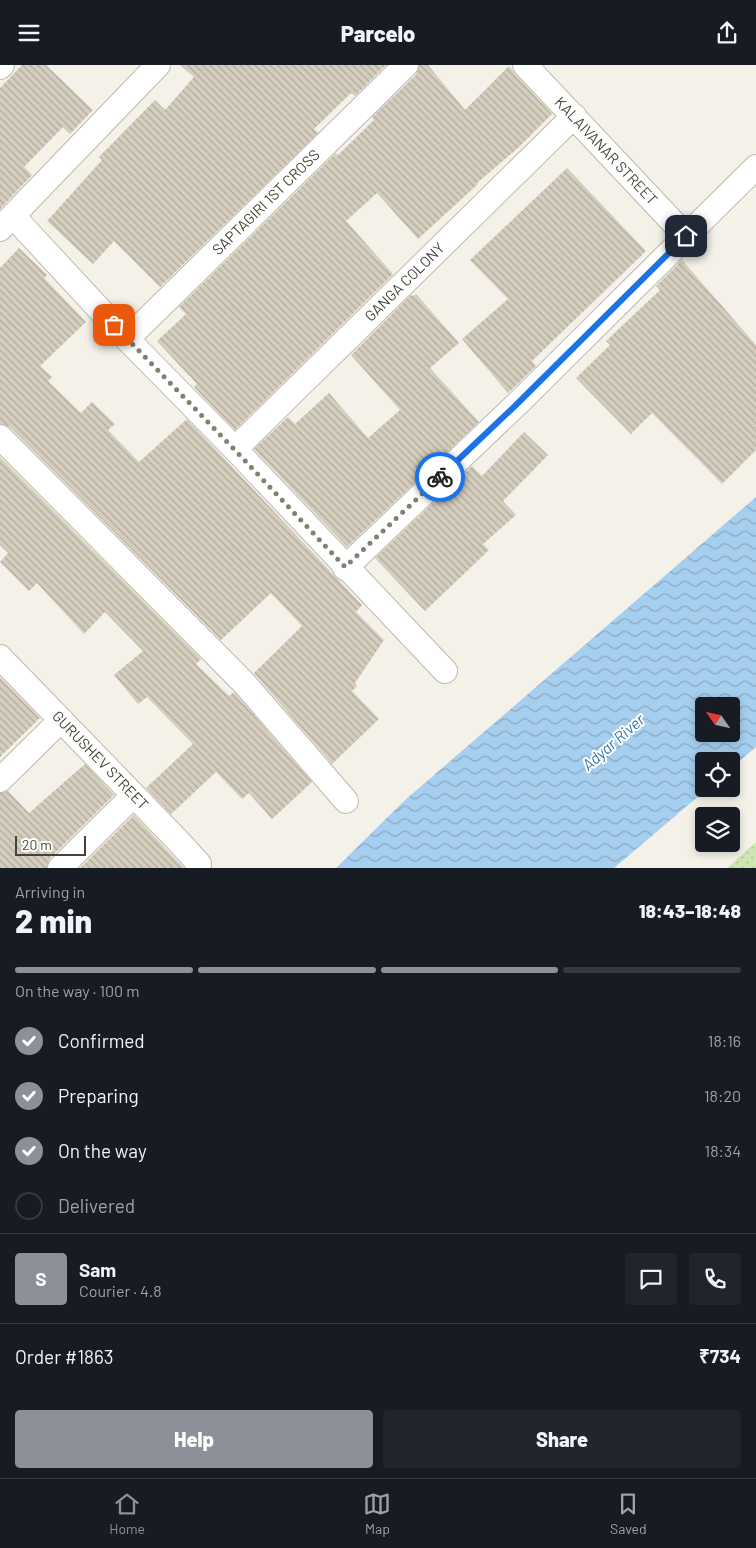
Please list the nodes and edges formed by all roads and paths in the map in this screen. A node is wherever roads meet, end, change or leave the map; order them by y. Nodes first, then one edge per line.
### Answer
1 (158, 65) edge
2 (406, 65) edge
3 (525, 65) edge
4 (574, 117) junction
5 (756, 167) edge
6 (6, 222) edge
7 (686, 236) junction
8 (126, 339) junction
9 (0, 437) edge
10 (234, 449) junction
11 (345, 567) junction
12 (0, 657) edge
13 (445, 671) dead end
14 (61, 720) junction
15 (0, 780) edge
16 (133, 796) junction
17 (346, 801) dead end
18 (198, 866) edge
19 (60, 868) edge

1 - 6 street
2 - 8 street, SAPTAGIRI 1ST CROSS
3 - 4 street, KALAIVANAR STREET
4 - 7 street, KALAIVANAR STREET
4 - 10 street, GANGA COLONY
5 - 7 street
6 - 8 street
7 - 11 street
8 - 10 street
9 - 17 street
10 - 11 street
11 - 13 street
12 - 14 street, GURUSHEV STREET
14 - 15 street
14 - 16 street, GURUSHEV STREET
16 - 18 street, GURUSHEV STREET
16 - 19 street

